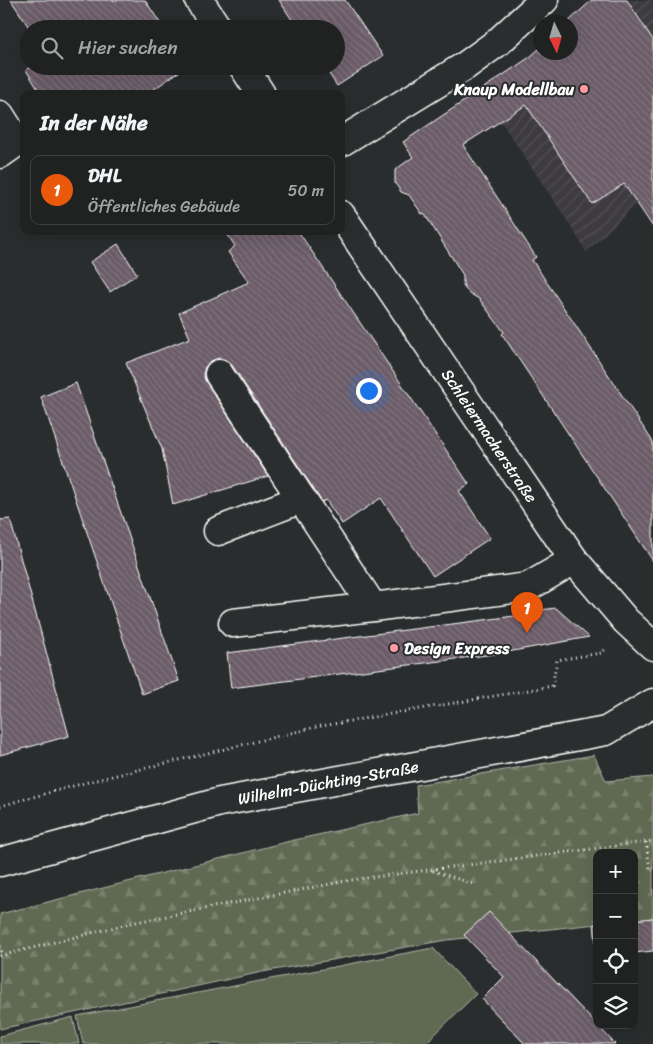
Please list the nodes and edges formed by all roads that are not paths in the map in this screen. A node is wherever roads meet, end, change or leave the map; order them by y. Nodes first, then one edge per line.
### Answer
1 (199, 0) edge
2 (544, 0) edge
3 (212, 20) edge
4 (249, 75) edge
5 (258, 90) edge
6 (0, 115) edge
7 (345, 140) edge
8 (0, 154) edge
9 (345, 221) edge
10 (219, 374) dead end
11 (302, 499) junction
12 (218, 531) dead end
13 (574, 560) junction
14 (373, 607) junction
15 (233, 622) dead end
16 (644, 638) edge
17 (653, 703) edge
18 (0, 862) edge

1 - 3 street
2 - 7 street
4 - 5 street
6 - 8 street
9 - 13 street, Schleiermacherstraße
10 - 11 street
11 - 12 street
11 - 14 street
13 - 14 street
13 - 16 street, Schleiermacherstraße
14 - 15 street
17 - 18 street, Wilhelm-Düchting-Straße

